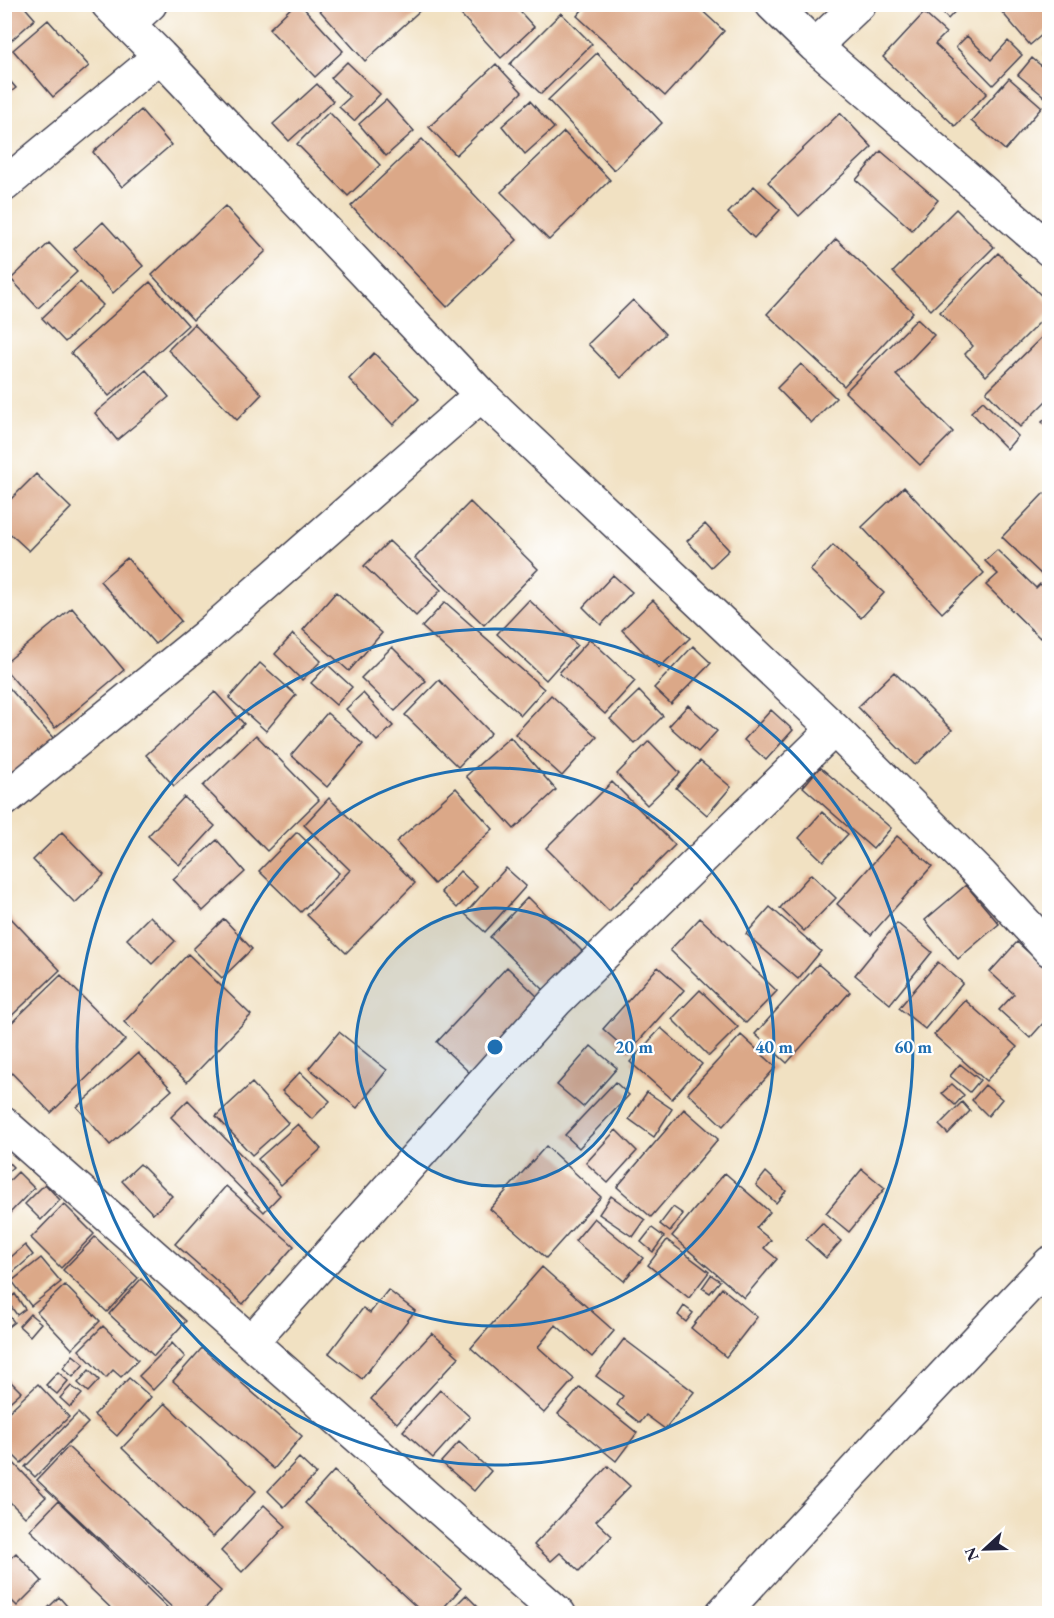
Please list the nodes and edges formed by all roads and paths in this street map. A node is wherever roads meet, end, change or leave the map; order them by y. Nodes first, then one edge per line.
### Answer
1 (772, 4) edge
2 (859, 4) edge
3 (129, 11) edge
4 (815, 46) junction
5 (160, 56) junction
6 (4, 185) edge
7 (1050, 250) edge
8 (481, 395) junction
9 (834, 729) junction
10 (4, 800) edge
11 (1050, 950) edge
12 (4, 1124) edge
13 (1050, 1263) edge
14 (251, 1342) junction
15 (560, 1614) edge
16 (722, 1614) edge

1 - 4 street
2 - 4 street
3 - 5 street
4 - 7 street
5 - 6 street
5 - 8 street
8 - 9 street
8 - 10 street
9 - 11 street
9 - 14 street
12 - 14 street
13 - 16 street
14 - 15 street

